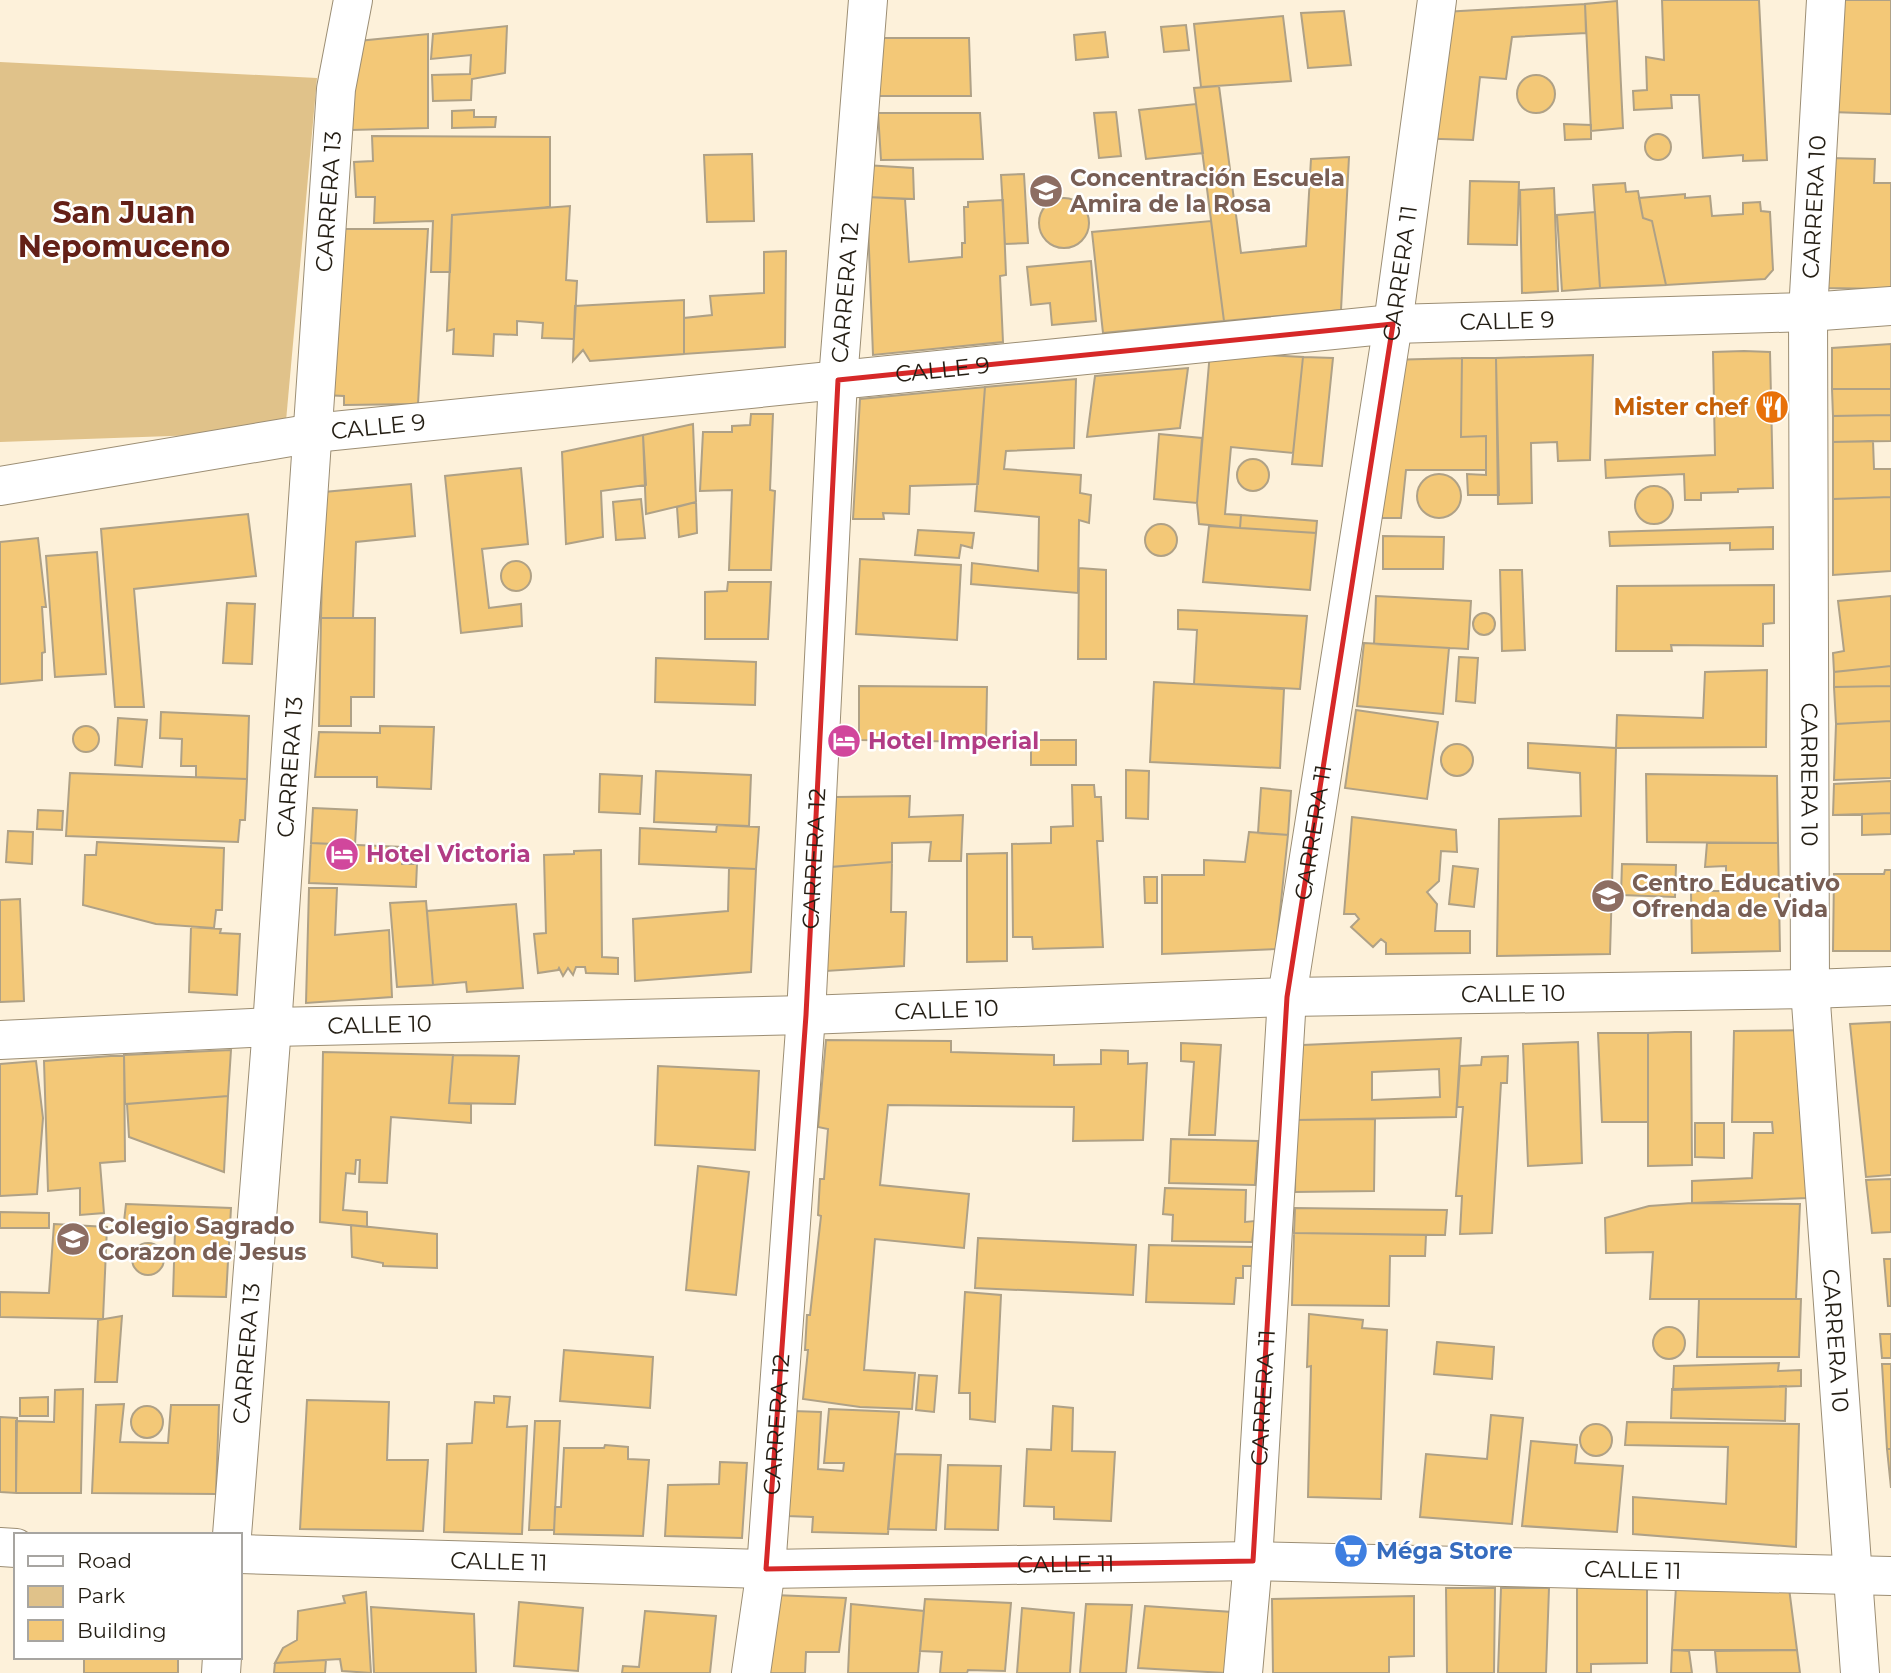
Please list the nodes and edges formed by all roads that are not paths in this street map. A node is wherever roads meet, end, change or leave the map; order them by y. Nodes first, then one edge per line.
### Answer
1 (354, 0) edge
2 (868, 0) edge
3 (1437, 0) edge
4 (1826, 0) edge
5 (1891, 306) edge
6 (1808, 312) junction
7 (1393, 324) junction
8 (838, 380) junction
9 (314, 433) junction
10 (0, 486) edge
11 (1891, 986) edge
12 (1810, 989) junction
13 (1287, 997) junction
14 (806, 1015) junction
15 (272, 1027) junction
16 (0, 1040) edge
17 (232, 1533) edge
18 (242, 1554) edge
19 (1253, 1562) junction
20 (766, 1570) junction
21 (1891, 1576) edge
22 (1854, 1577) junction
23 (751, 1673) edge
24 (1243, 1673) edge
25 (1860, 1673) edge

1 - 9 street, CARRERA 13
2 - 8 street, CARRERA 12
3 - 7 street, CARRERA 11
4 - 6 street, CARRERA 10
5 - 6 street, CALLE 9
6 - 7 street, CALLE 9
6 - 12 street, CARRERA 10
7 - 8 street, CALLE 9
7 - 13 street, CARRERA 11
8 - 9 street, CALLE 9
8 - 14 street, CARRERA 12
9 - 10 street, CALLE 9
9 - 15 street, CARRERA 13
11 - 12 street, CALLE 10
12 - 13 street, CALLE 10
12 - 22 street, CARRERA 10
13 - 14 street, CALLE 10
13 - 19 street, CARRERA 11
14 - 15 street, CALLE 10
14 - 20 street, CARRERA 12
15 - 16 street, CALLE 10
15 - 17 street, CARRERA 13
18 - 20 street, CALLE 11
19 - 20 street, CALLE 11
19 - 22 street, CALLE 11
19 - 24 street, CARRERA 11
20 - 23 street, CARRERA 12
21 - 22 street, CALLE 11
22 - 25 street, CARRERA 10

